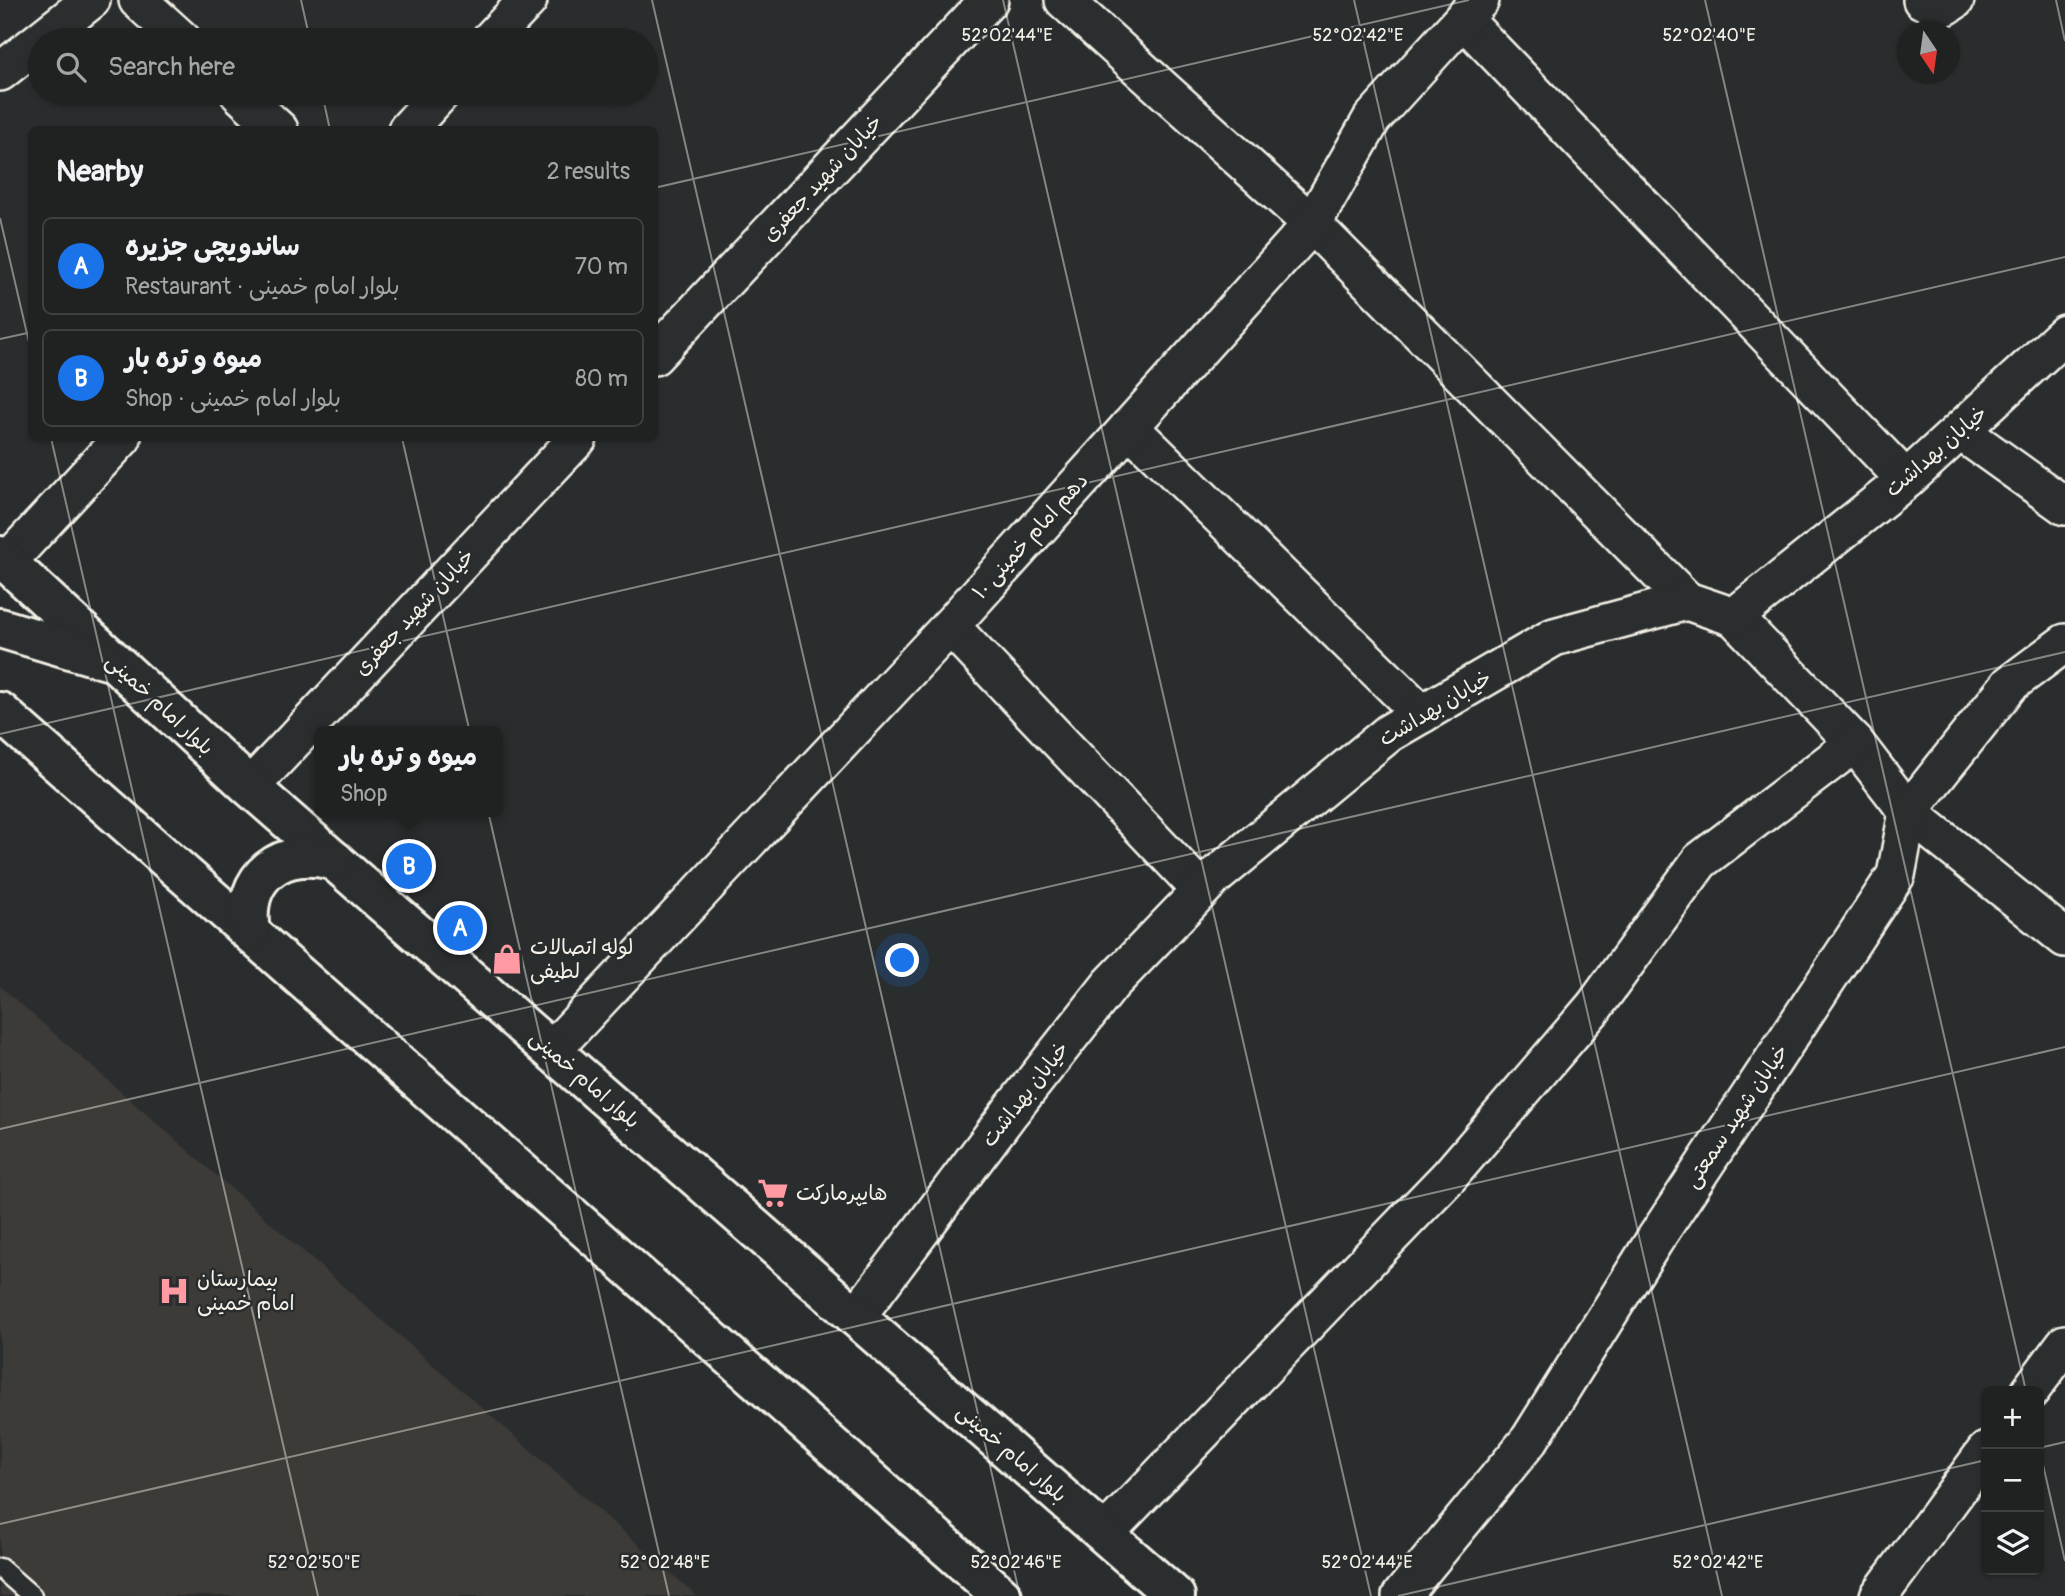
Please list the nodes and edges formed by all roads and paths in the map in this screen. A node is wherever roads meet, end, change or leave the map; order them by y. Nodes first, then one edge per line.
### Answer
1 (91, 0) edge
2 (138, 0) edge
3 (528, 0) edge
4 (989, 0) edge
5 (1064, 0) edge
6 (1923, 0) edge
7 (1955, 0) edge
8 (1471, 9) edge
9 (56, 28) edge
10 (169, 28) edge
11 (501, 28) edge
12 (28, 50) edge
13 (0, 72) edge
14 (252, 105) edge
15 (430, 105) edge
16 (275, 126) edge
17 (411, 126) edge
18 (1312, 224) junction
19 (2065, 334) edge
20 (658, 352) edge
21 (1129, 427) junction
22 (1960, 431) junction
23 (119, 441) edge
24 (575, 441) edge
25 (1906, 480) junction
26 (2065, 506) edge
27 (3, 560) edge
28 (1687, 601) junction
29 (1734, 617) junction
30 (950, 626) junction
31 (0, 628) edge
32 (2065, 643) edge
33 (115, 663) junction
34 (0, 712) edge
35 (1422, 713) junction
36 (1855, 743) junction
37 (250, 787) junction
38 (1908, 812) junction
39 (335, 862) junction
40 (1201, 890) junction
41 (250, 932) junction
42 (2065, 938) edge
43 (552, 1050) junction
44 (856, 1317) junction
45 (2065, 1344) edge
46 (2034, 1386) edge
47 (1981, 1458) edge
48 (1104, 1534) junction
49 (0, 1568) edge
50 (32, 1596) edge
51 (1002, 1596) edge
52 (1175, 1596) edge
53 (1401, 1596) edge
54 (1879, 1596) edge

1 - 9 street
2 - 10 street
3 - 11 street
4 - 20 street, خیابان شهید جعفری
5 - 18 street
6 - 7 street
8 - 18 street, دهم امام خمینی ۱۰
8 - 25 street
12 - 13 street
14 - 16 street
15 - 17 street
18 - 21 street, دهم امام خمینی ۱۰
18 - 28 street
19 - 22 street, خیابان بهداشت
21 - 30 street, دهم امام خمینی ۱۰
21 - 35 street
22 - 25 street, خیابان بهداشت
22 - 26 street
23 - 27 street
24 - 37 street, خیابان شهید جعفری
25 - 29 street, خیابان بهداشت
27 - 33 main road, بلوار امام خمینی
28 - 29 street
28 - 35 street, خیابان بهداشت
29 - 36 street
30 - 40 street
30 - 43 street, دهم امام خمینی ۱۰
31 - 33 main road
32 - 38 street, خیابان شهید سمعتی
33 - 37 main road, بلوار امام خمینی
34 - 41 main road
35 - 40 street, خیابان بهداشت
36 - 38 street
36 - 48 street
37 - 39 main road, بلوار امام خمینی
38 - 42 street
38 - 53 street, خیابان شهید سمعتی
39 - 41 main road
39 - 43 main road, بلوار امام خمینی
40 - 44 street, خیابان بهداشت
41 - 51 main road
43 - 44 main road, بلوار امام خمینی
44 - 48 main road, بلوار امام خمینی
45 - 46 street
47 - 54 street
48 - 52 main road, بلوار امام خمینی
49 - 50 lane

